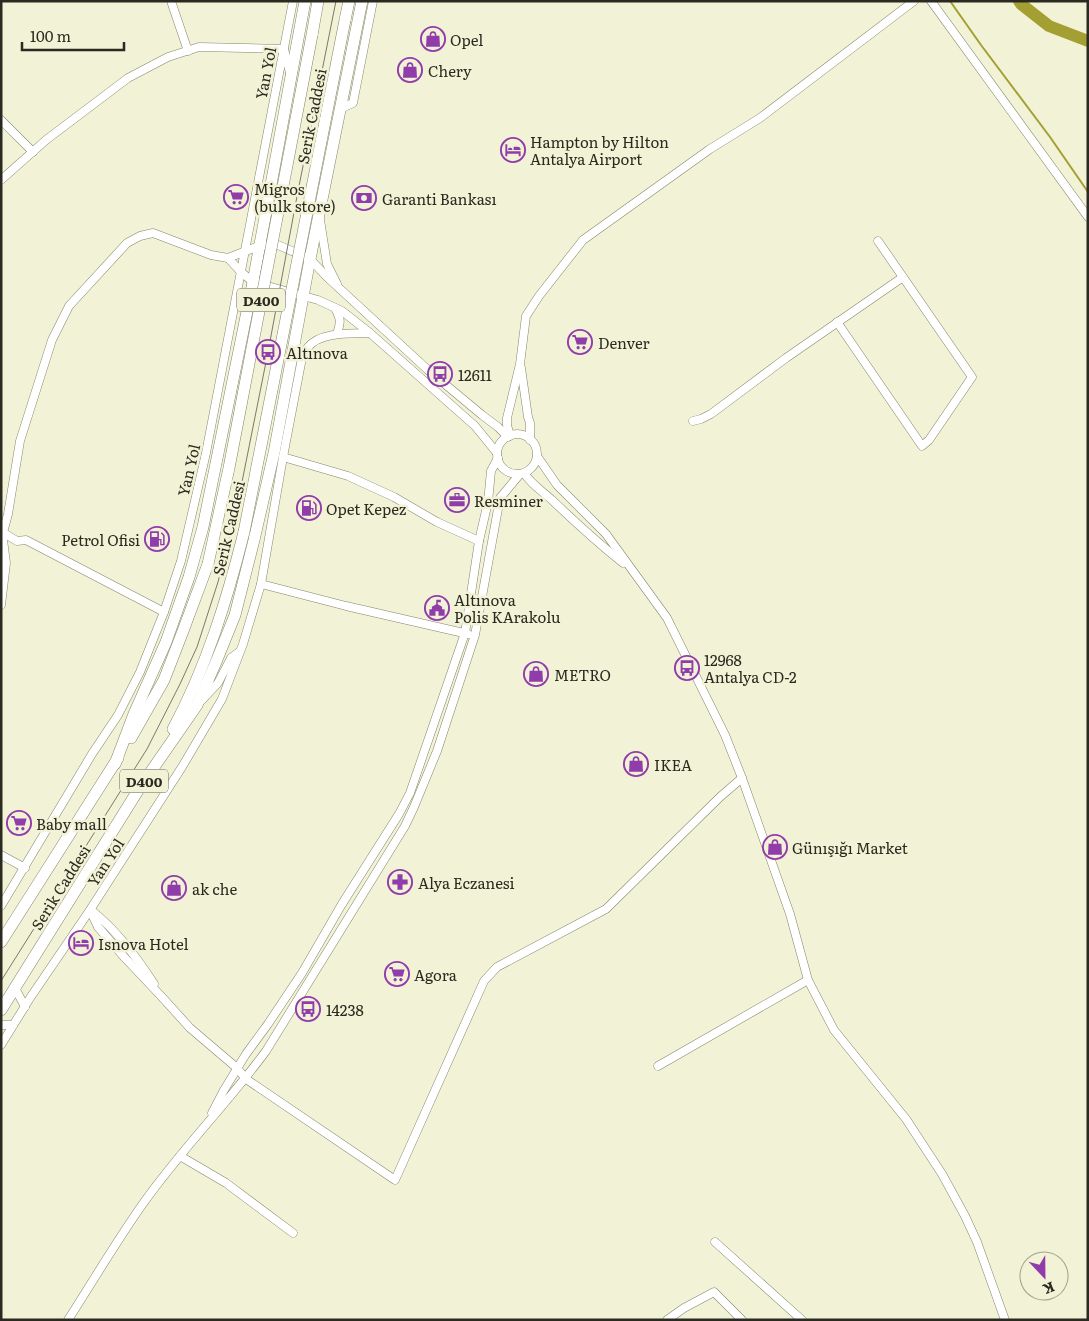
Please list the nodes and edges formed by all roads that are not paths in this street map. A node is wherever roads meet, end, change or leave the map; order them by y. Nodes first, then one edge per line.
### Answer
1 (171, 1) edge
2 (293, 1) edge
3 (305, 1) edge
4 (318, 1) edge
5 (349, 1) edge
6 (362, 1) edge
7 (373, 1) edge
8 (914, 1) edge
9 (931, 1) edge
10 (284, 49) junction
11 (188, 50) junction
12 (291, 77) junction
13 (340, 109) junction
14 (1, 120) edge
15 (33, 152) junction
16 (1, 180) edge
17 (319, 214) junction
18 (1088, 217) edge
19 (878, 241) dead end
20 (259, 246) junction
21 (244, 251) junction
22 (228, 258) junction
23 (310, 259) junction
24 (241, 272) junction
25 (903, 277) junction
26 (253, 282) junction
27 (338, 288) junction
28 (304, 296) junction
29 (335, 308) junction
30 (837, 322) junction
31 (337, 334) junction
32 (370, 334) junction
33 (520, 364) junction
34 (693, 421) dead end
35 (278, 430) junction
36 (509, 437) junction
37 (530, 440) junction
38 (498, 455) junction
39 (537, 456) junction
40 (283, 457) junction
41 (522, 473) junction
42 (2, 533) edge
43 (479, 541) junction
44 (631, 569) junction
45 (261, 584) junction
46 (1, 605) edge
47 (164, 612) junction
48 (465, 633) junction
49 (475, 635) junction
50 (240, 651) junction
51 (197, 705) junction
52 (115, 764) junction
53 (742, 778) junction
54 (143, 783) junction
55 (1, 855) edge
56 (26, 868) junction
57 (1, 906) edge
58 (90, 910) junction
59 (1, 942) edge
60 (808, 980) junction
61 (15, 988) junction
62 (25, 1007) junction
63 (1, 1010) edge
64 (1, 1025) edge
65 (13, 1025) junction
66 (1, 1044) edge
67 (658, 1066) dead end
68 (237, 1068) junction
69 (246, 1078) junction
70 (205, 1126) junction
71 (180, 1156) junction
72 (293, 1233) dead end
73 (715, 1242) dead end
74 (800, 1319) edge
75 (68, 1320) edge
76 (666, 1320) edge
77 (742, 1320) edge
78 (1006, 1320) edge

1 - 11 street
2 - 10 street, Yan Yol
3 - 12 highway
4 - 52 highway, Serik Caddesi / D400, bridge
5 - 54 highway, Serik Caddesi / D400, bridge
6 - 13 highway
7 - 13 street
8 - 33 street
9 - 18 street
10 - 11 street
10 - 12 street
10 - 21 street, Yan Yol
11 - 15 street
12 - 20 highway
13 - 17 highway
14 - 15 street
15 - 16 street
17 - 23 highway
17 - 27 street
19 - 25 street
20 - 21 street
20 - 23 street
20 - 26 highway
21 - 22 street
21 - 24 street, Yan Yol
22 - 24 street
22 - 42 street
23 - 27 street
23 - 28 highway
24 - 26 street
24 - 47 street, Yan Yol
25 - 30 street
25 - 30 street
26 - 28 street
26 - 52 highway
27 - 36 street
28 - 29 street
28 - 35 highway
29 - 31 street
29 - 32 street
30 - 34 street
31 - 32 street, Yan Yol
31 - 40 street, Yan Yol
32 - 38 street
33 - 36 street
33 - 37 street
35 - 40 street
35 - 51 highway
36 - 37 street
36 - 38 street
37 - 39 street
38 - 41 street
38 - 43 street
39 - 41 street
39 - 44 street
40 - 43 street
40 - 45 street, Yan Yol
41 - 44 street
41 - 49 street
42 - 46 street
42 - 47 street
43 - 48 street
44 - 53 street
45 - 48 street
45 - 50 street, Yan Yol
47 - 56 street, Yan Yol
48 - 49 street
48 - 68 street
49 - 69 street
50 - 51 street
50 - 58 street, Yan Yol
51 - 54 highway
52 - 59 highway, Serik Caddesi / D400
53 - 60 street
53 - 69 street
54 - 61 highway, Serik Caddesi / D400
55 - 56 street
56 - 57 street, Yan Yol
58 - 62 street, Yan Yol
58 - 68 street
60 - 67 street
60 - 78 street
61 - 62 street
61 - 63 highway, Serik Caddesi / D400
62 - 65 street, Yan Yol
64 - 65 street
65 - 66 street, Yan Yol
68 - 69 street
68 - 70 street
69 - 70 street
70 - 71 street
71 - 72 street
71 - 75 street
73 - 74 street
76 - 77 street

